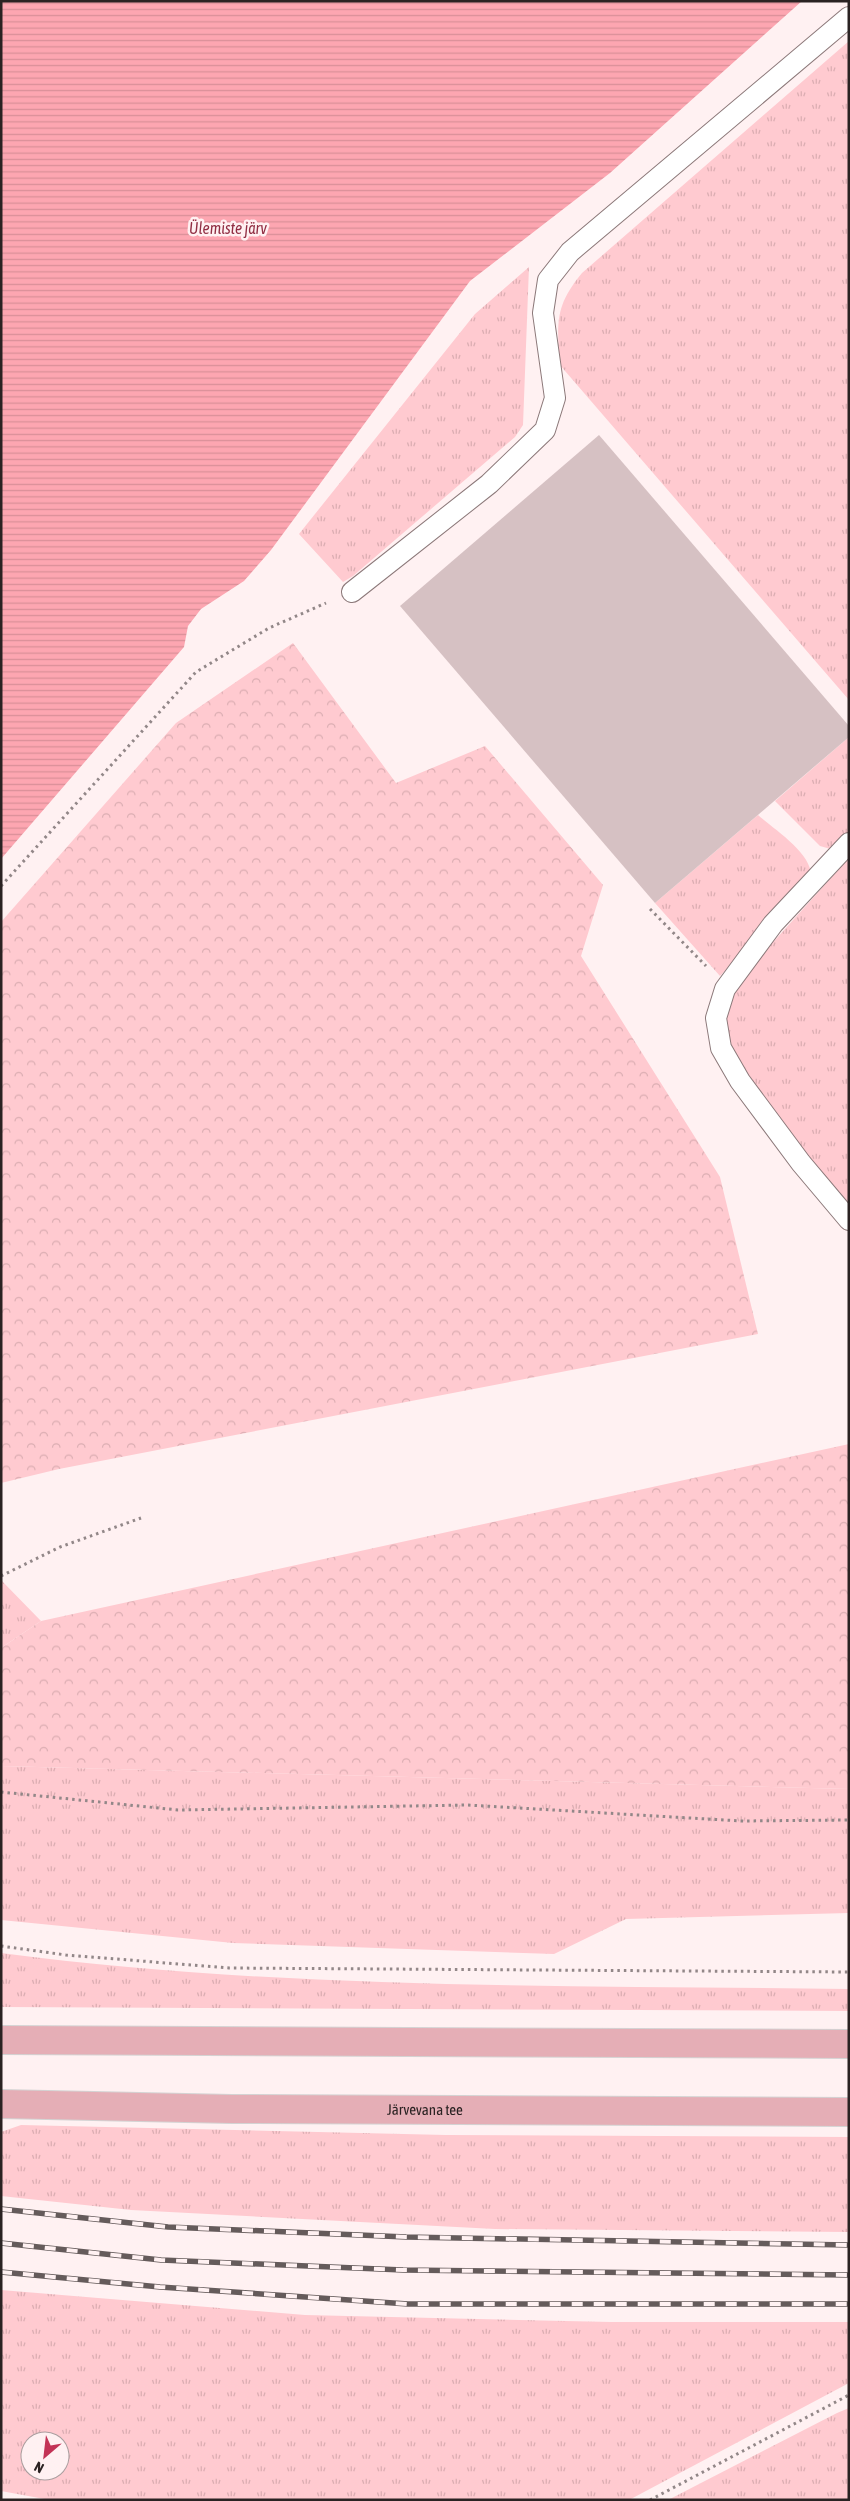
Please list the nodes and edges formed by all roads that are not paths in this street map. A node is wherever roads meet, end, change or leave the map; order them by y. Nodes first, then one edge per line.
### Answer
1 (849, 17) edge
2 (352, 592) road end
3 (849, 843) edge
4 (849, 1220) edge
5 (1, 2040) edge
6 (849, 2044) edge
7 (1, 2104) edge
8 (849, 2112) edge

1 - 2 lane
3 - 4 lane
5 - 6 main road
7 - 8 main road, Järvevana tee

